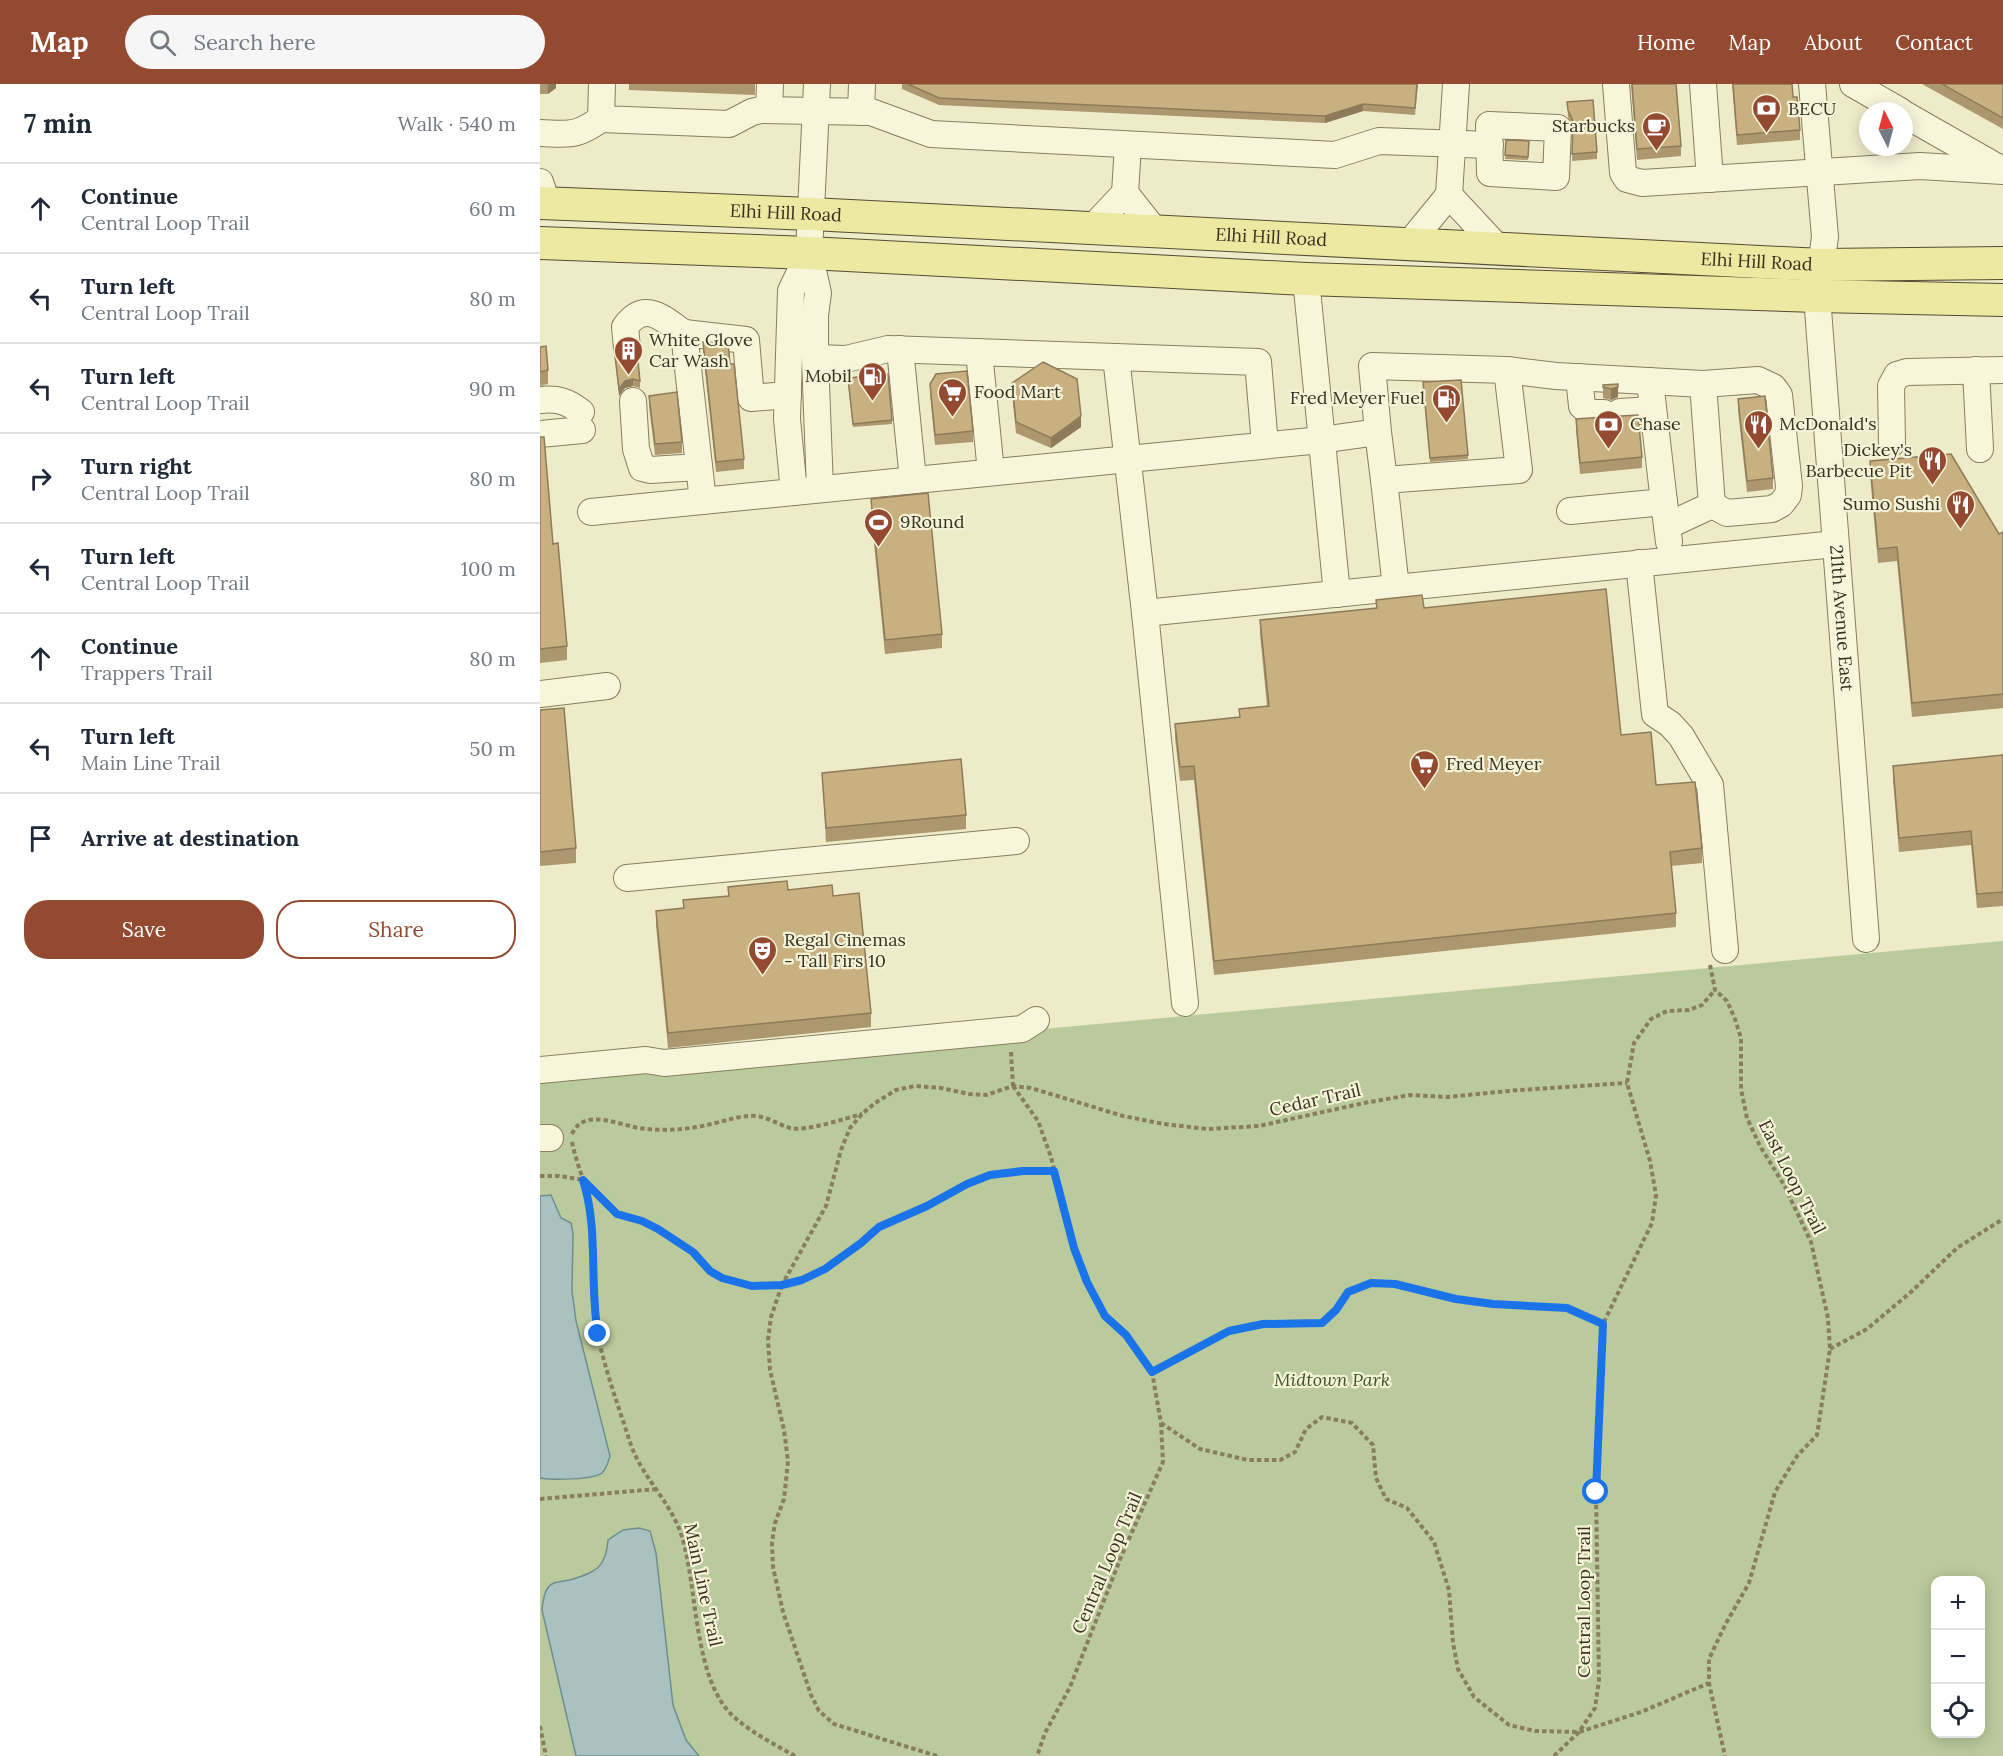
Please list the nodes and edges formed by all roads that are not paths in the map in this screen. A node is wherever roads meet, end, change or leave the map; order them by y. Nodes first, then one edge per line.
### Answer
1 (602, 84) edge
2 (770, 84) edge
3 (817, 84) edge
4 (862, 84) edge
5 (1456, 84) edge
6 (1616, 84) edge
7 (1703, 84) edge
8 (1812, 84) edge
9 (1853, 84) edge
10 (1884, 102) edge
11 (769, 110) junction
12 (816, 111) junction
13 (861, 112) junction
14 (601, 119) junction
15 (1913, 119) edge
16 (540, 134) edge
17 (1453, 143) junction
18 (1128, 145) junction
19 (1490, 145) dead end
20 (2003, 171) edge
21 (1820, 173) junction
22 (1710, 179) junction
23 (1125, 193) junction
24 (1449, 195) junction
25 (542, 196) edge
26 (811, 214) junction
27 (1091, 229) junction
28 (1156, 232) junction
29 (540, 243) edge
30 (1408, 245) junction
31 (1500, 250) junction
32 (808, 253) junction
33 (2003, 263) edge
34 (1821, 265) junction
35 (1306, 279) junction
36 (1817, 296) junction
37 (2003, 300) edge
38 (684, 333) junction
39 (627, 348) dead end
40 (900, 349) junction
41 (979, 352) junction
42 (1116, 357) junction
43 (814, 358) junction
44 (1507, 370) junction
45 (1976, 370) junction
46 (2003, 370) edge
47 (1579, 377) junction
48 (1650, 381) junction
49 (1703, 384) junction
50 (788, 395) junction
51 (540, 400) edge
52 (633, 401) dead end
53 (1653, 410) junction
54 (1378, 432) junction
55 (540, 434) edge
56 (1321, 440) junction
57 (1892, 443) dead end
58 (1265, 445) junction
59 (1980, 449) dead end
60 (1128, 459) junction
61 (699, 467) junction
62 (991, 472) junction
63 (913, 480) junction
64 (1384, 480) junction
65 (820, 489) junction
66 (794, 492) junction
67 (703, 501) junction
68 (1712, 505) junction
69 (1570, 511) dead end
70 (591, 512) dead end
71 (1665, 514) junction
72 (1835, 544) junction
73 (1670, 560) junction
74 (1639, 563) junction
75 (1396, 588) junction
76 (1337, 594) junction
77 (1145, 613) junction
78 (607, 686) dead end
79 (540, 693) edge
80 (1016, 841) dead end
81 (627, 878) dead end
82 (1866, 939) dead end
83 (1717, 956) road end
84 (1185, 1003) dead end
85 (1036, 1020) dead end
86 (540, 1070) edge

1 - 14 street
2 - 11 street
3 - 12 street
4 - 13 street
5 - 17 street
6 - 22 street
7 - 22 street
8 - 21 street, 211th Avenue East
9 - 10 street
11 - 12 street
11 - 14 street
12 - 13 street
12 - 26 street
13 - 18 street
14 - 16 street
15 - 20 street
17 - 18 street
17 - 19 street
17 - 24 street
18 - 23 street
20 - 21 street
21 - 22 street
21 - 34 street, 211th Avenue East
23 - 27 street
23 - 28 street
24 - 30 street
24 - 31 street
25 - 26 main road, Elhi Hill Road
26 - 27 main road, Elhi Hill Road
26 - 32 street
27 - 28 main road, Elhi Hill Road
28 - 30 main road, Elhi Hill Road
29 - 32 main road, Elhi Hill Road
30 - 31 main road, Elhi Hill Road
31 - 34 main road, Elhi Hill Road
32 - 35 main road, Elhi Hill Road
32 - 43 street
32 - 50 street
33 - 34 main road, Elhi Hill Road
34 - 36 street, 211th Avenue East
35 - 36 main road, Elhi Hill Road
35 - 56 street
36 - 37 main road, Elhi Hill Road
36 - 72 street, 211th Avenue East
38 - 39 street
38 - 50 street
38 - 61 street
40 - 41 street
40 - 43 street
40 - 63 street
41 - 42 street
41 - 62 street
42 - 58 street
42 - 60 street
43 - 65 street
44 - 47 street
44 - 54 street
44 - 64 street
45 - 46 street
45 - 57 street
45 - 59 street
47 - 48 street
47 - 53 street
48 - 49 street
48 - 53 street
49 - 68 street
49 - 68 street
50 - 66 street
51 - 55 street
52 - 61 street
53 - 71 street
54 - 56 street
54 - 64 street
56 - 58 street
56 - 76 street
58 - 60 street
60 - 62 street
60 - 77 street
61 - 67 street
62 - 63 street
63 - 65 street
64 - 75 street
65 - 66 street
66 - 67 street
67 - 70 street
68 - 71 street
69 - 71 street
71 - 73 street
72 - 73 street
72 - 82 street, 211th Avenue East
73 - 74 street
74 - 75 street
74 - 83 street
75 - 76 street
76 - 77 street
77 - 84 street
78 - 79 street
80 - 81 street
85 - 86 street

